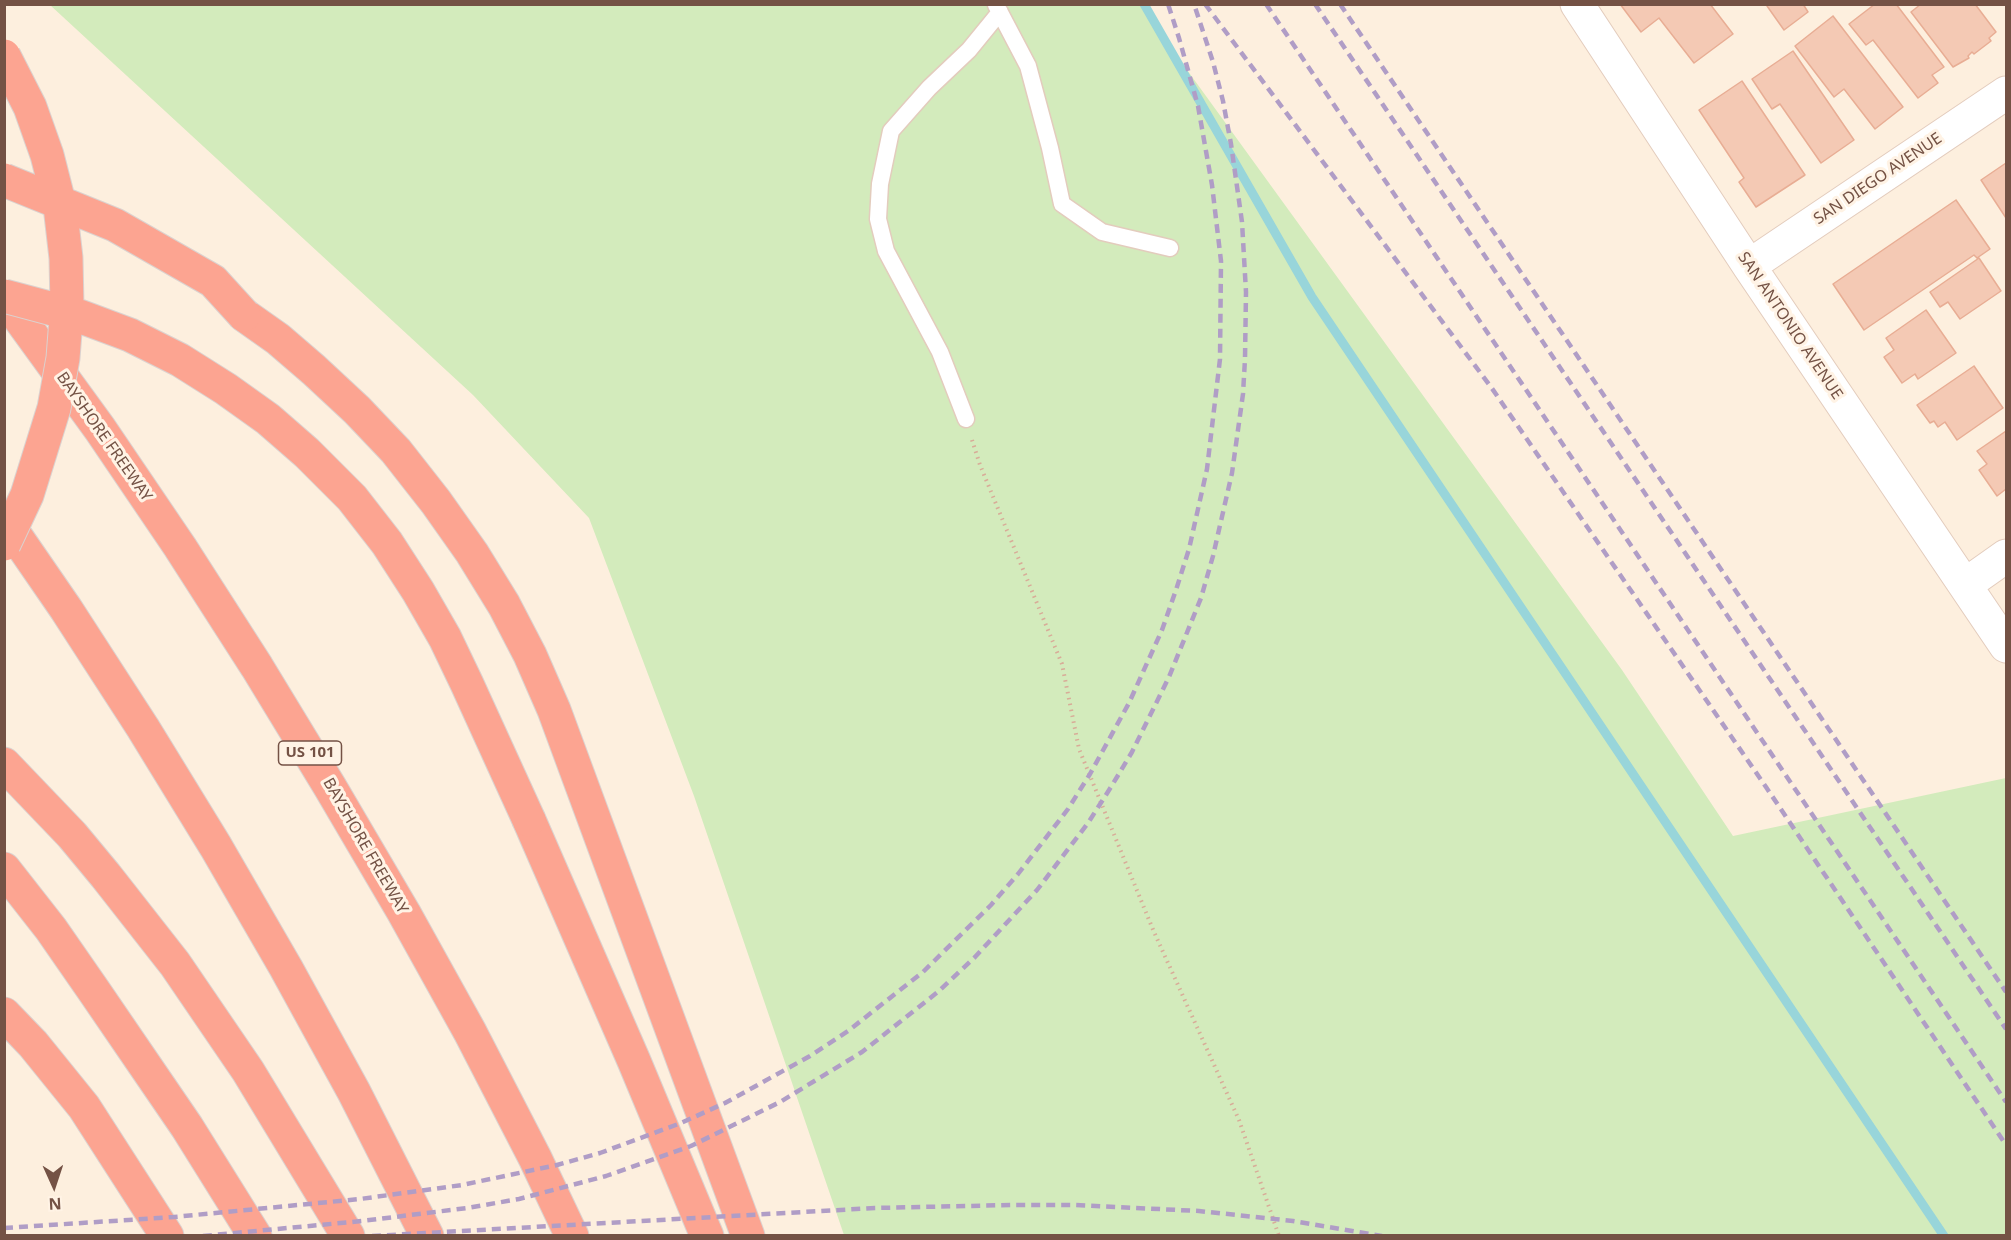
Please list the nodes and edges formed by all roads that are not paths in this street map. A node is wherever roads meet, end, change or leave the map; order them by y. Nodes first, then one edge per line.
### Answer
1 (1577, 4) edge
2 (998, 8) edge
3 (4, 56) edge
4 (2007, 93) edge
5 (4, 180) edge
6 (4, 198) edge
7 (1170, 248) dead end
8 (1749, 266) junction
9 (4, 296) edge
10 (244, 315) junction
11 (966, 419) road end
12 (39, 458) junction
13 (4, 520) edge
14 (4, 544) edge
15 (2007, 556) edge
16 (1965, 585) junction
17 (2007, 646) edge
18 (4, 764) edge
19 (4, 869) edge
20 (4, 1014) edge
21 (167, 1236) edge
22 (255, 1236) edge
23 (348, 1236) edge
24 (427, 1236) edge
25 (572, 1236) edge
26 (706, 1236) edge
27 (748, 1236) edge

1 - 8 street, SAN ANTONIO AVENUE
2 - 7 lane
2 - 11 lane
3 - 12 highway, bridge
4 - 8 street, SAN DIEGO AVENUE
5 - 10 highway, bridge
6 - 10 highway, bridge
8 - 16 street, SAN ANTONIO AVENUE
9 - 25 highway, BAYSHORE FREEWAY / US 101
9 - 26 highway, bridge
10 - 27 highway
12 - 13 highway, bridge
12 - 14 highway, bridge
13 - 24 highway
15 - 16 street
16 - 17 street, SAN ANTONIO AVENUE
18 - 23 highway
19 - 22 highway
20 - 21 highway

